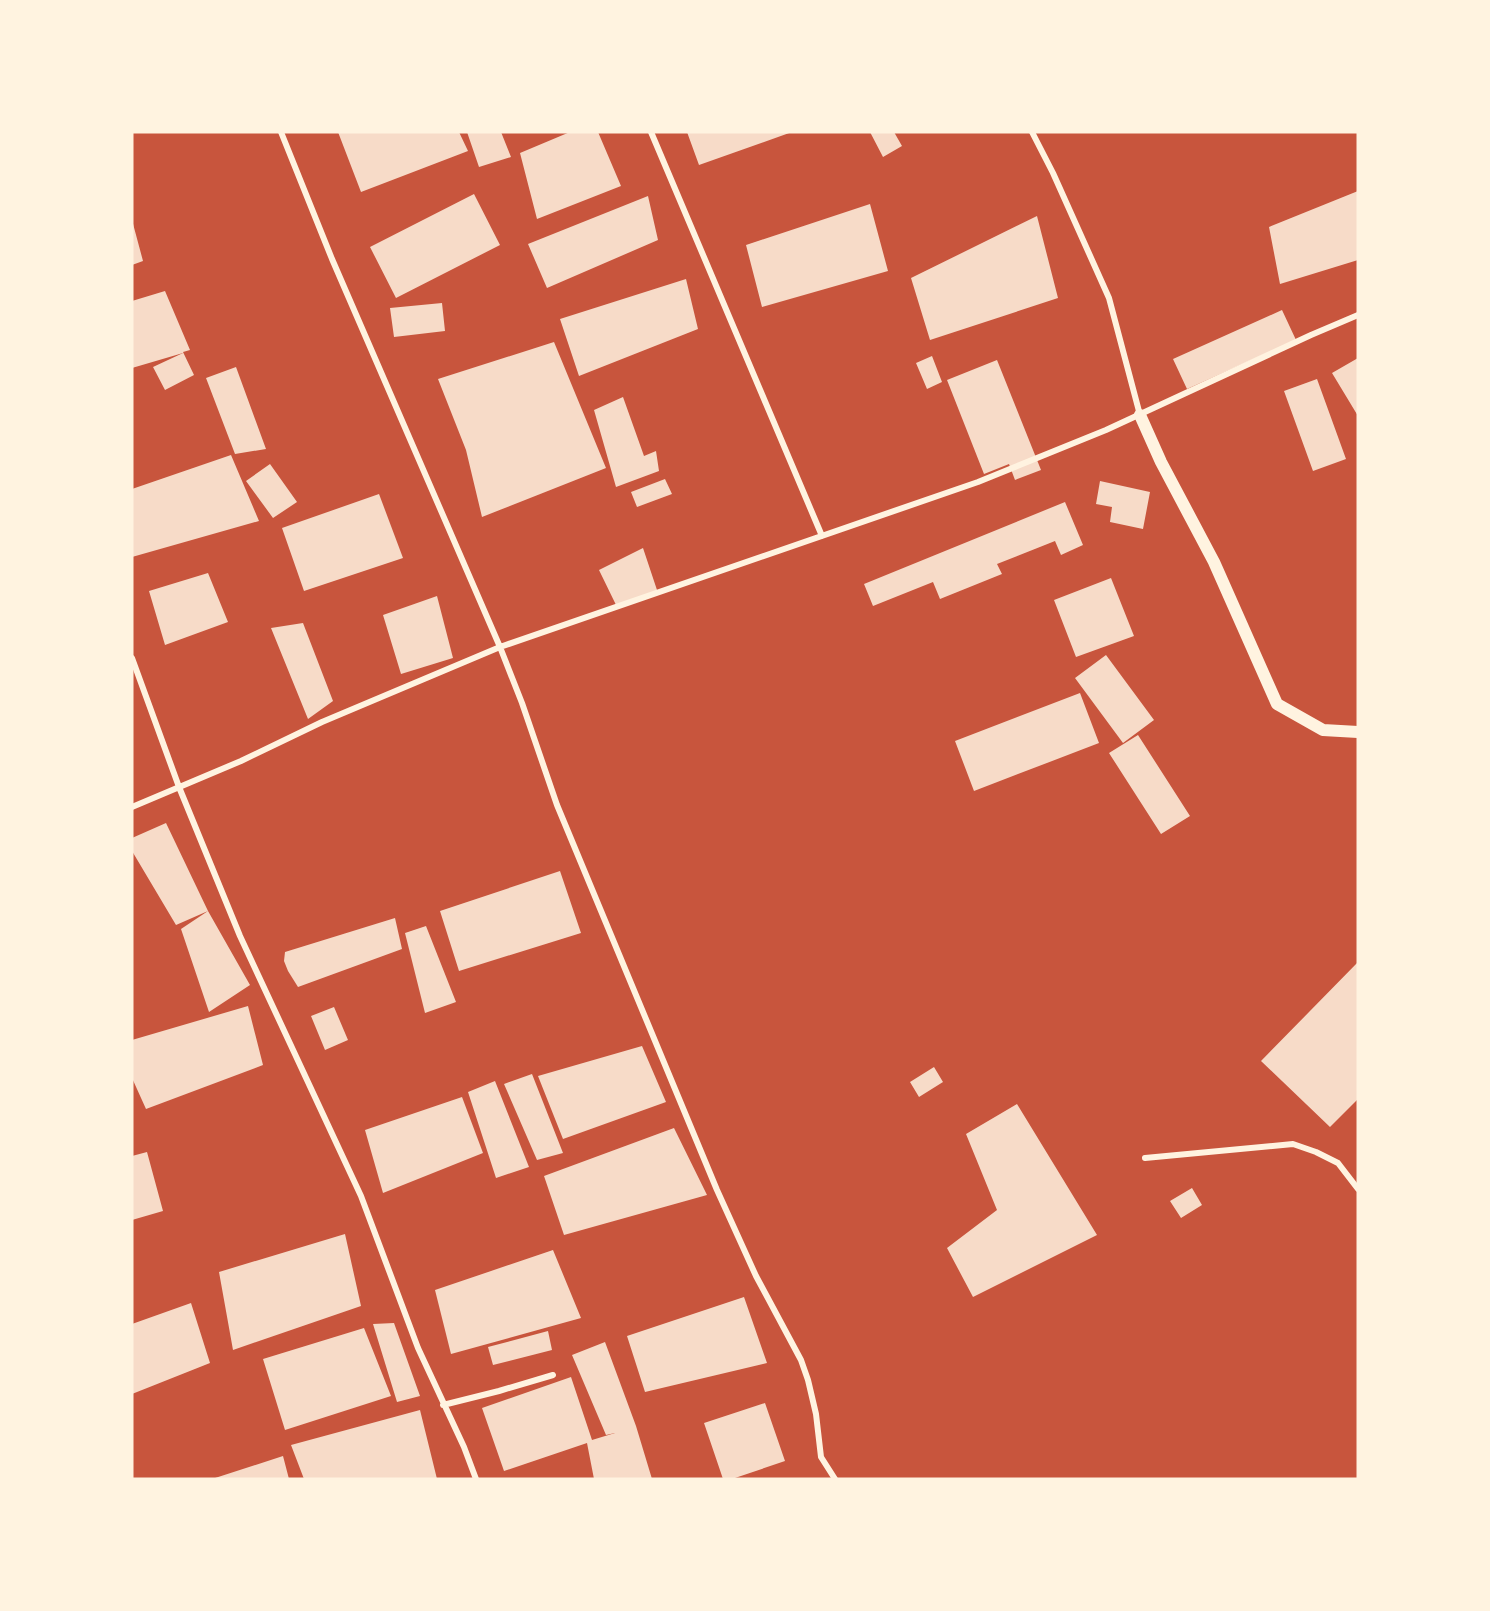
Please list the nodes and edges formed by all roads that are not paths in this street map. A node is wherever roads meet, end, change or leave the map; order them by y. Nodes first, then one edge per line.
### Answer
1 (281, 132) edge
2 (651, 132) edge
3 (1032, 132) edge
4 (1358, 315) edge
5 (1140, 415) junction
6 (822, 536) junction
7 (500, 647) junction
8 (132, 658) edge
9 (1358, 732) edge
10 (179, 787) junction
11 (132, 807) edge
12 (1145, 1158) dead end
13 (1358, 1189) edge
14 (553, 1375) dead end
15 (443, 1405) junction
16 (476, 1479) edge
17 (835, 1479) edge

1 - 7 street
2 - 6 street
3 - 5 street
4 - 5 street
5 - 6 street
5 - 9 main road
6 - 7 street
7 - 10 street
7 - 17 street
8 - 10 street
10 - 11 street
10 - 15 street
12 - 13 street
14 - 15 street
15 - 16 street

